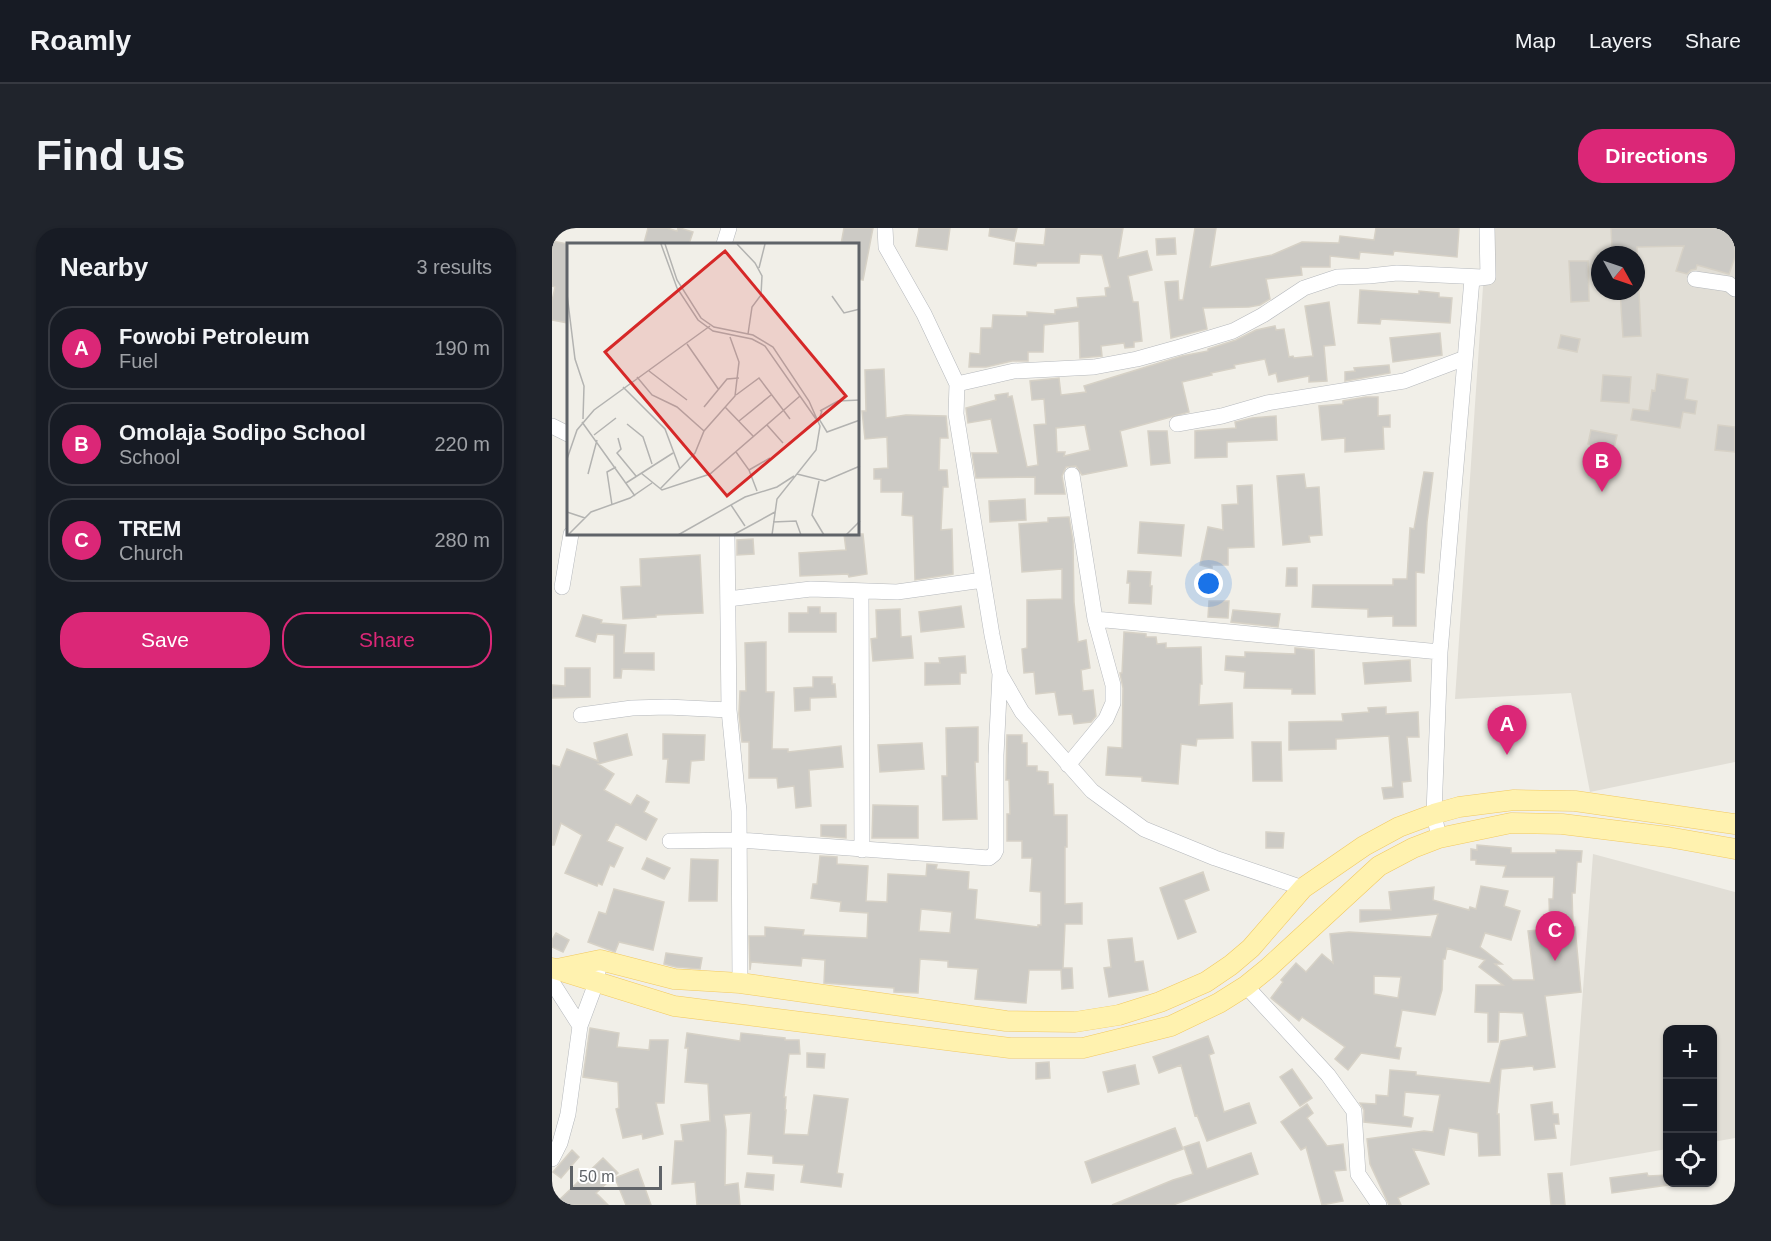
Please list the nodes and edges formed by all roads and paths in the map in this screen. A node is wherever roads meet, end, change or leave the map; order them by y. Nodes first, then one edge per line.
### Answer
1 (729, 228) edge
2 (885, 228) edge
3 (1487, 228) edge
4 (724, 243) edge
5 (1488, 277) junction
6 (1695, 279) dead end
7 (1735, 289) edge
8 (1465, 358) junction
9 (957, 384) junction
10 (1177, 424) dead end
11 (552, 426) edge
12 (567, 434) edge
13 (1072, 475) dead end
14 (571, 536) edge
15 (727, 536) edge
16 (983, 580) junction
17 (562, 587) dead end
18 (861, 591) junction
19 (728, 599) junction
20 (1095, 619) junction
21 (1440, 652) junction
22 (1000, 674) junction
23 (729, 710) junction
24 (581, 715) dead end
25 (1068, 765) junction
26 (1434, 814) junction
27 (1735, 824) edge
28 (1439, 838) junction
29 (739, 840) junction
30 (670, 841) dead end
31 (1735, 849) edge
32 (862, 850) junction
33 (1303, 888) junction
34 (600, 960) junction
35 (554, 973) edge
36 (596, 983) junction
37 (740, 983) junction
38 (1246, 986) junction
39 (580, 1026) junction
40 (552, 1159) edge
41 (1379, 1205) edge

1 - 4 street
2 - 9 street
3 - 5 street
5 - 8 street
5 - 9 street
6 - 7 street
8 - 10 street
8 - 21 street
9 - 16 street
11 - 12 street
13 - 20 street
14 - 17 street
15 - 19 street
16 - 18 street
16 - 22 street
18 - 19 street
18 - 32 street
19 - 23 street
20 - 21 street
20 - 25 street
21 - 26 street
22 - 25 street
22 - 32 street
23 - 24 street
23 - 29 street
25 - 33 street
26 - 27 main road
26 - 28 street
26 - 33 main road
28 - 31 main road
28 - 38 main road
29 - 30 street
29 - 32 street
29 - 37 street
33 - 37 main road
34 - 35 main road
34 - 36 street
34 - 37 main road
35 - 36 main road
35 - 39 street
36 - 38 main road
36 - 39 street
38 - 41 street
39 - 40 street

